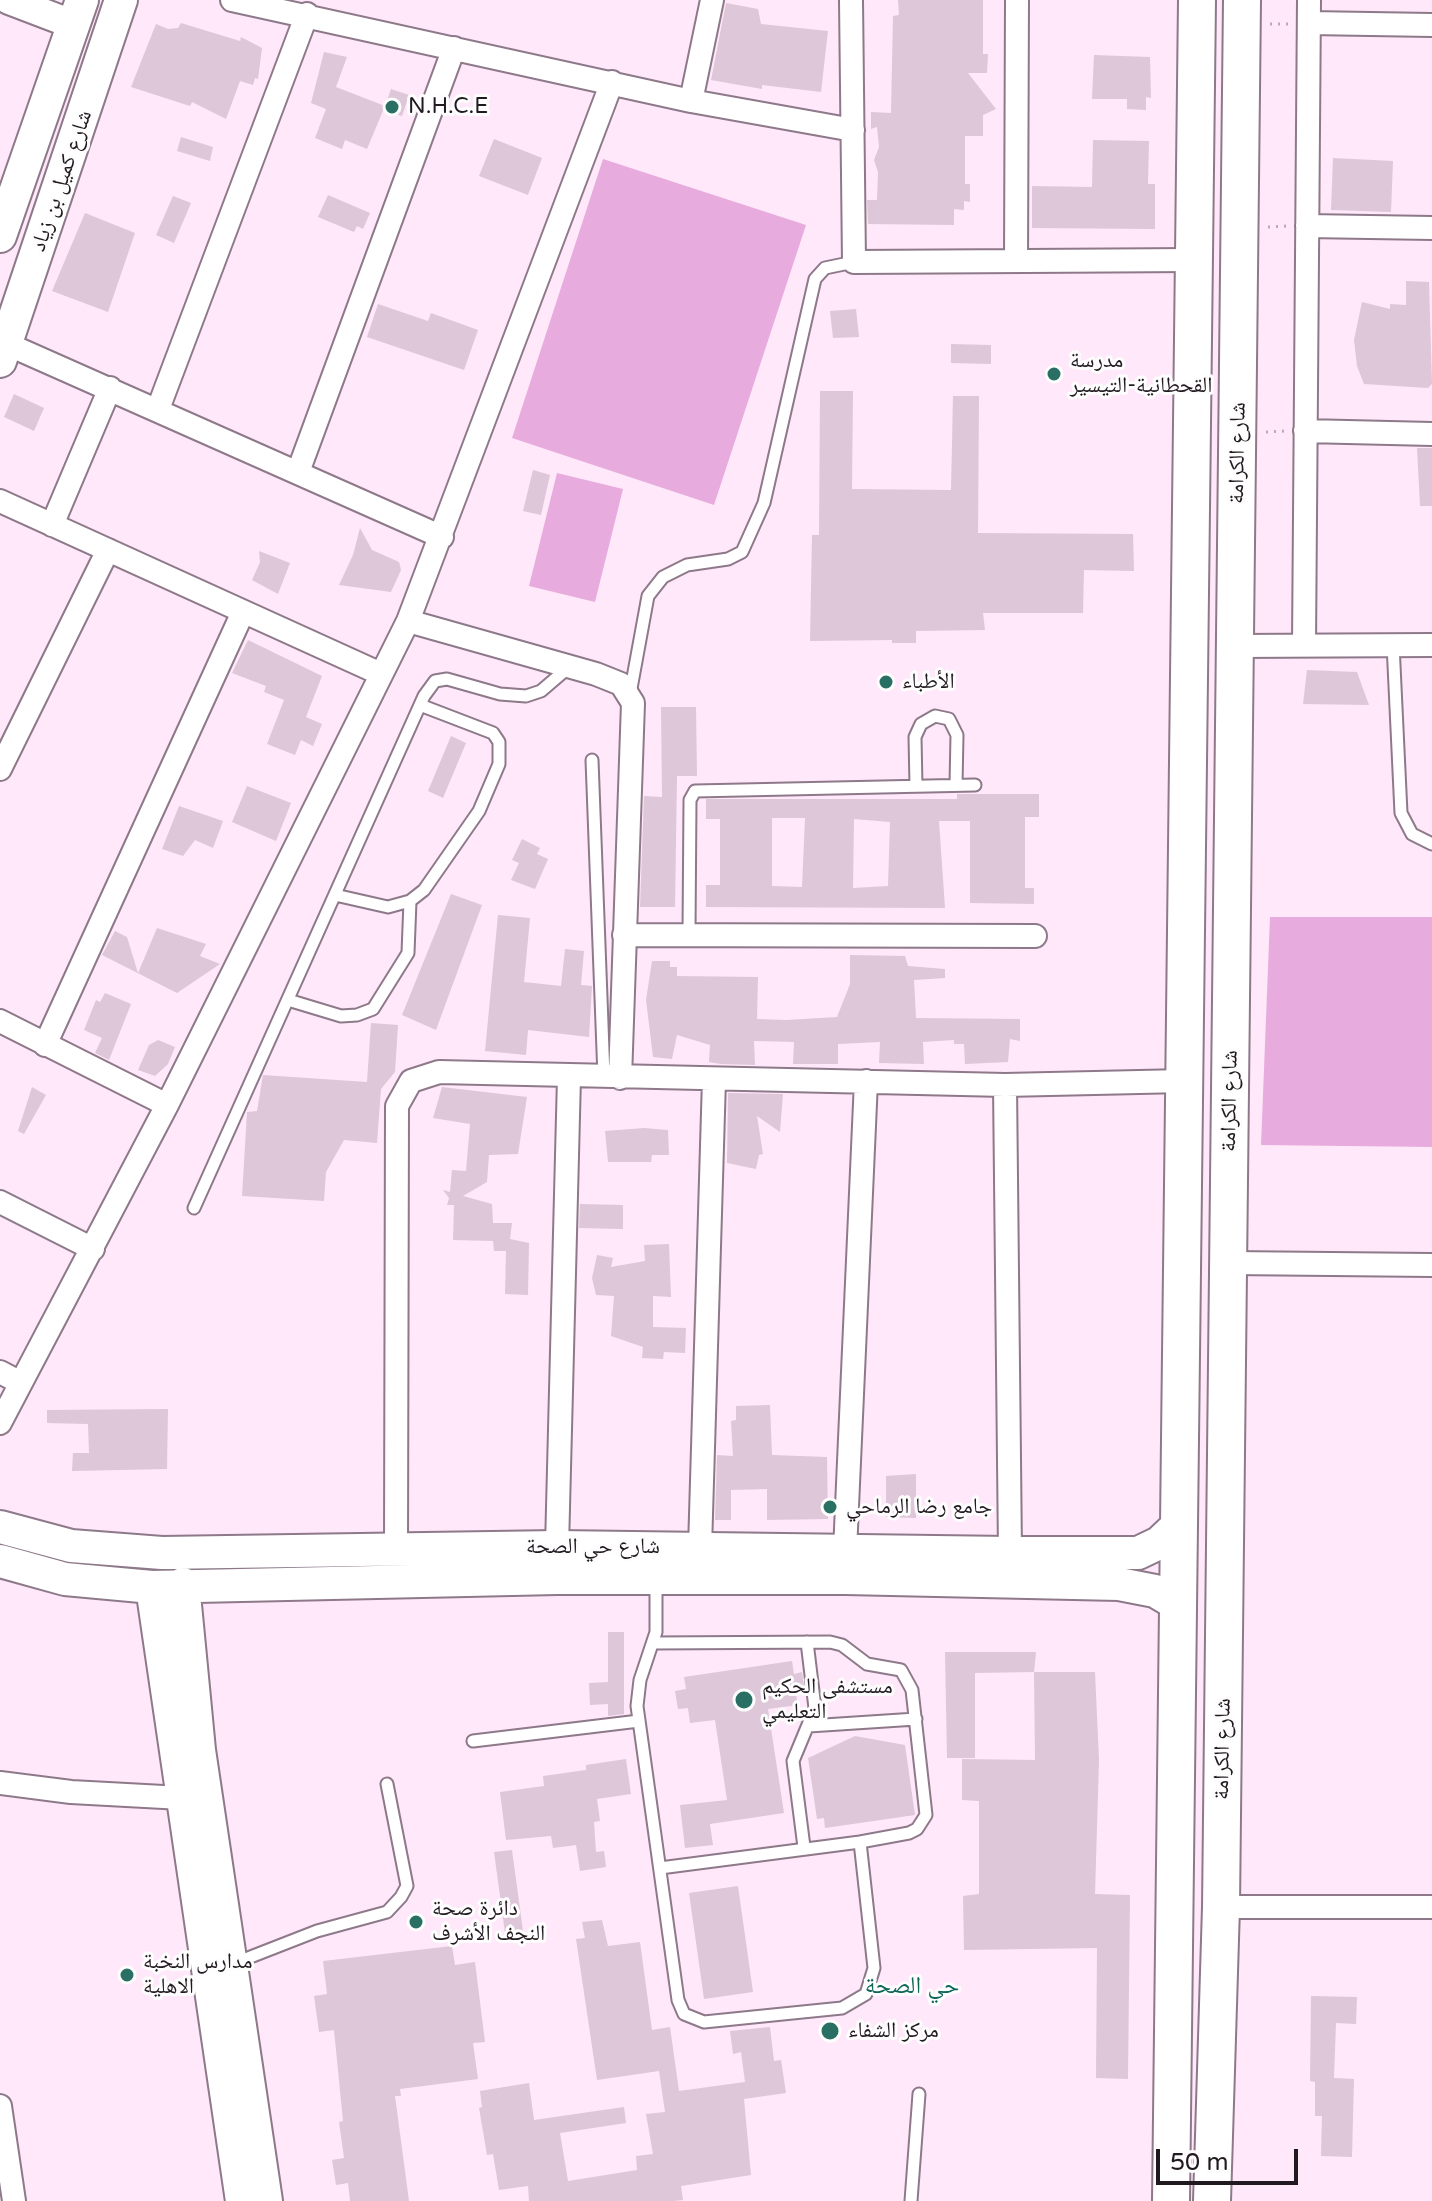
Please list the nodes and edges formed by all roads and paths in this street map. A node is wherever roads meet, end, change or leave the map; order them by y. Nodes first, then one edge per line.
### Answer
1 (9, 0) edge
2 (121, 0) edge
3 (232, 0) edge
4 (712, 0) edge
5 (851, 0) edge
6 (1017, 0) edge
7 (1197, 0) edge
8 (1309, 0) edge
9 (77, 12) edge
10 (1242, 13) edge
11 (307, 14) junction
12 (1309, 23) junction
13 (1432, 25) edge
14 (454, 48) junction
15 (612, 82) junction
16 (691, 101) junction
17 (853, 130) junction
18 (1307, 226) junction
19 (1240, 228) junction
20 (1432, 228) edge
21 (0, 236) edge
22 (1194, 260) junction
23 (1016, 261) junction
24 (854, 262) junction
25 (4, 353) edge
26 (110, 388) junction
27 (158, 409) junction
28 (1305, 431) junction
29 (1238, 432) junction
30 (1432, 434) edge
31 (298, 472) junction
32 (0, 501) edge
33 (52, 525) junction
34 (442, 537) junction
35 (108, 550) junction
36 (243, 612) junction
37 (408, 621) junction
38 (1304, 644) junction
39 (1393, 644) junction
40 (1432, 645) edge
41 (1236, 646) junction
42 (570, 666) junction
43 (381, 674) junction
44 (629, 697) junction
45 (420, 705) junction
46 (592, 760) dead end
47 (0, 769) edge
48 (956, 785) junction
49 (975, 785) dead end
50 (916, 786) junction
51 (1432, 844) edge
52 (335, 895) junction
53 (410, 901) junction
54 (1184, 930) junction
55 (1232, 931) junction
56 (689, 932) junction
57 (624, 935) junction
58 (1035, 936) dead end
59 (288, 1000) junction
60 (0, 1021) edge
61 (45, 1045) junction
62 (569, 1077) junction
63 (612, 1078) junction
64 (714, 1079) junction
65 (866, 1081) junction
66 (1184, 1081) junction
67 (1005, 1085) junction
68 (167, 1105) junction
69 (0, 1202) edge
70 (194, 1208) dead end
71 (93, 1249) junction
72 (1229, 1263) junction
73 (1432, 1265) edge
74 (0, 1372) edge
75 (21, 1383) junction
76 (0, 1423) edge
77 (1179, 1524) junction
78 (0, 1527) edge
79 (557, 1547) junction
80 (396, 1548) junction
81 (700, 1548) junction
82 (845, 1551) junction
83 (1010, 1553) junction
84 (0, 1561) edge
85 (615, 1562) junction
86 (655, 1563) junction
87 (168, 1586) junction
88 (1177, 1604) junction
89 (807, 1642) junction
90 (653, 1643) junction
91 (916, 1719) junction
92 (639, 1721) junction
93 (809, 1726) junction
94 (187, 1737) junction
95 (473, 1741) dead end
96 (0, 1783) edge
97 (387, 1784) dead end
98 (182, 1798) junction
99 (860, 1842) junction
100 (804, 1847) junction
101 (660, 1868) junction
102 (1221, 1907) junction
103 (1432, 1907) edge
104 (231, 1964) junction
105 (919, 2094) dead end
106 (1, 2118) edge
107 (1171, 2191) edge
108 (1213, 2192) edge
109 (14, 2201) edge
110 (242, 2201) edge
111 (266, 2201) edge
112 (911, 2201) edge

1 - 9 street
2 - 25 main road, شارع كميل بن زياد
3 - 11 street
4 - 16 street
5 - 17 street
6 - 23 street
7 - 22 main road, شارع الكرامة
8 - 12 street
9 - 21 main road, شارع كميل بن زياد
10 - 12 path
10 - 19 main road, شارع الكرامة
11 - 14 street
11 - 27 street
12 - 13 street
12 - 18 street
14 - 15 street
14 - 31 street
15 - 16 street
15 - 34 street
16 - 17 street
17 - 24 street
18 - 19 path
18 - 20 street
18 - 28 street
19 - 29 main road, شارع الكرامة
22 - 23 street
22 - 54 main road, شارع الكرامة
23 - 24 street
24 - 44 lane
25 - 26 street
26 - 27 street
26 - 33 street
27 - 31 street
28 - 29 path
28 - 30 street
28 - 38 street
29 - 41 main road, شارع الكرامة
31 - 34 street
32 - 33 street
33 - 35 street
34 - 37 street
35 - 36 street
35 - 47 street
36 - 43 street
36 - 61 street
37 - 42 street
37 - 43 street
38 - 39 street
38 - 41 street
39 - 40 street
39 - 51 lane
41 - 55 main road, شارع الكرامة
42 - 44 street
42 - 45 lane
43 - 68 street
44 - 57 street
45 - 52 lane
45 - 53 lane
46 - 63 lane
48 - 49 lane
48 - 50 lane
48 - 50 lane
50 - 56 lane
52 - 53 lane
52 - 59 lane
53 - 59 lane
54 - 55 main road
54 - 66 main road, شارع الكرامة
55 - 72 main road, شارع الكرامة
56 - 57 street
56 - 58 street
57 - 63 street
59 - 70 lane
60 - 61 street
61 - 68 street
62 - 63 street
62 - 79 street
62 - 80 street
63 - 64 street
64 - 65 street
64 - 81 street
65 - 67 street
65 - 82 street
66 - 67 street
66 - 77 main road, شارع الكرامة
67 - 83 street
68 - 71 street
69 - 71 street
71 - 75 street
72 - 73 street
72 - 102 main road, شارع الكرامة
74 - 75 street
75 - 76 street
77 - 83 main road, شارع حي الصحة
77 - 88 main road, شارع الكرامة
78 - 80 main road, شارع حي الصحة
79 - 80 main road, شارع حي الصحة
79 - 85 main road, شارع حي الصحة
81 - 82 main road, شارع حي الصحة
81 - 86 main road, شارع حي الصحة
82 - 83 main road, شارع حي الصحة
84 - 87 main road, شارع حي الصحة
85 - 86 main road, شارع حي الصحة
85 - 87 main road, شارع حي الصحة
86 - 88 main road, شارع حي الصحة
86 - 90 lane
87 - 94 main road
88 - 107 main road, شارع الكرامة
89 - 90 lane
89 - 91 lane
89 - 93 lane
90 - 92 lane
91 - 93 lane
91 - 99 lane
92 - 95 lane
92 - 101 lane
93 - 100 lane
94 - 98 main road
94 - 104 main road
96 - 98 street
97 - 104 lane
98 - 110 main road
99 - 100 lane
99 - 101 lane
100 - 101 lane
102 - 103 street
102 - 108 main road, شارع الكرامة
104 - 111 main road
105 - 112 lane
106 - 109 street
107 - 108 main road

